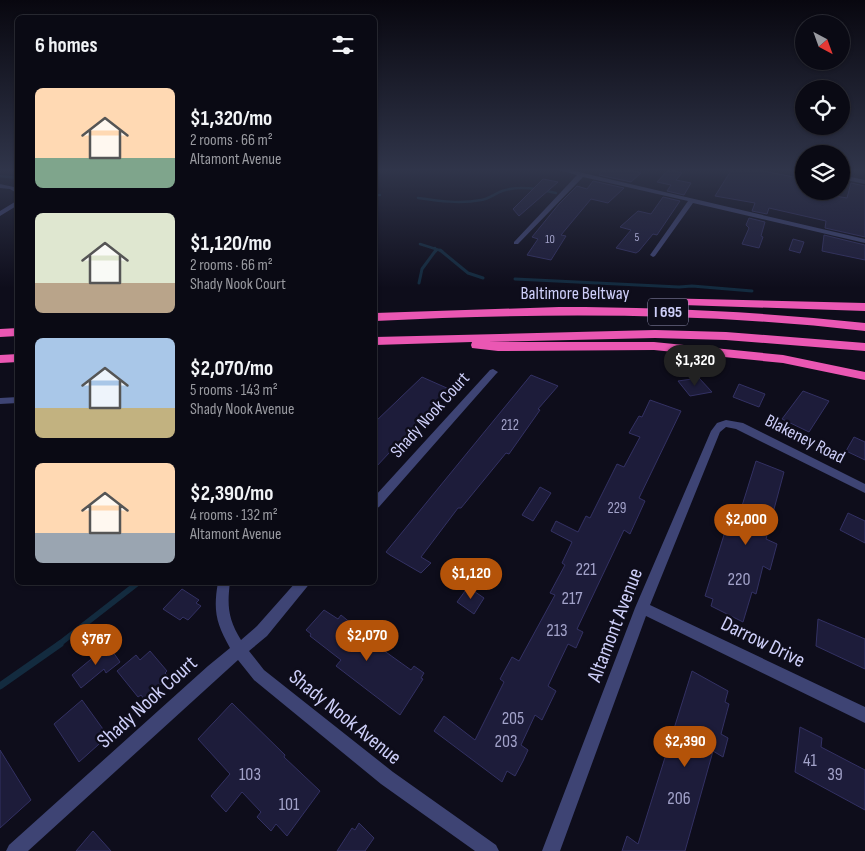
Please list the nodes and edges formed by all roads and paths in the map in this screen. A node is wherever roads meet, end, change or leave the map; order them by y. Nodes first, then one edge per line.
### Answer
1 (549, 209) edge
2 (685, 209) edge
3 (724, 209) edge
4 (865, 241) edge
5 (516, 243) dead end
6 (653, 255) dead end
7 (865, 307) edge
8 (471, 312) junction
9 (377, 316) edge
10 (865, 327) edge
11 (15, 332) edge
12 (0, 333) edge
13 (414, 339) junction
14 (377, 341) edge
15 (865, 347) edge
16 (15, 358) edge
17 (0, 359) edge
18 (493, 372) dead end
19 (865, 376) edge
20 (15, 400) edge
21 (0, 401) edge
22 (728, 422) joint
23 (865, 489) edge
24 (377, 502) edge
25 (224, 585) edge
26 (302, 585) edge
27 (642, 608) junction
28 (238, 650) junction
29 (865, 715) edge
30 (15, 851) edge
31 (490, 851) edge
32 (551, 851) edge

1 - 5 street
2 - 6 street
3 - 4 street
7 - 8 highway
8 - 9 highway, Baltimore Beltway / I 695
8 - 10 highway, Baltimore Beltway / I 695
11 - 12 highway
13 - 14 highway, I 695
13 - 15 highway, I 695
13 - 19 highway
16 - 17 highway
18 - 24 street, Shady Nook Court
20 - 21 street
22 - 23 street, Blakeney Road
22 - 27 street, Altamont Avenue
25 - 28 street, Shady Nook Avenue
26 - 28 street, Shady Nook Court
27 - 29 street, Darrow Drive
27 - 32 street, Altamont Avenue
28 - 30 street, Shady Nook Court
28 - 31 street, Shady Nook Avenue

